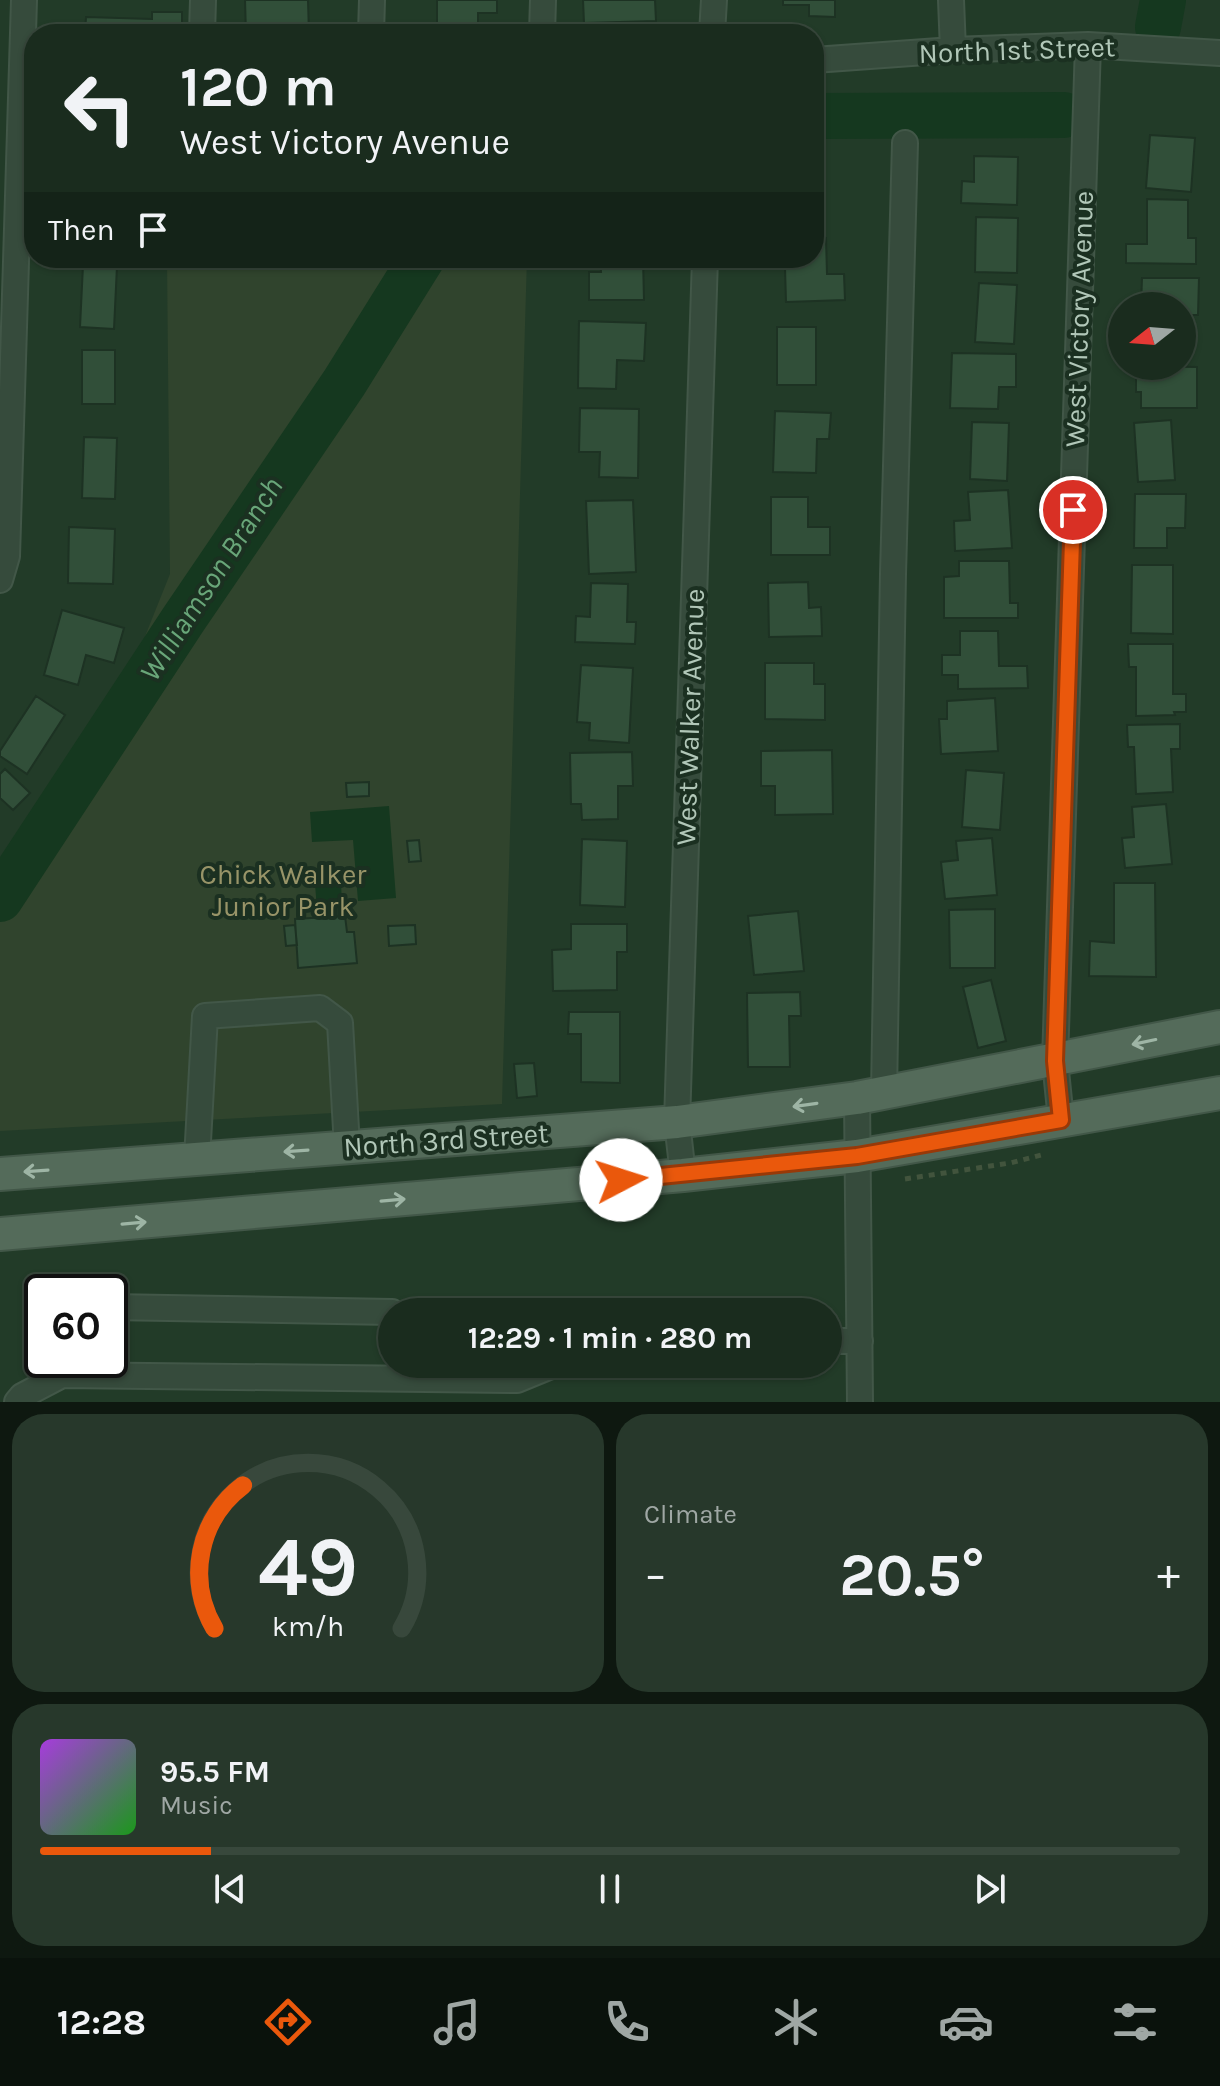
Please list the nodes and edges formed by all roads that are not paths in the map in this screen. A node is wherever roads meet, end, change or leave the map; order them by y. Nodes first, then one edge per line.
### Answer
1 (24, 0) edge
2 (203, 0) edge
3 (372, 0) edge
4 (543, 0) edge
5 (714, 0) edge
6 (951, 0) edge
7 (202, 24) edge
8 (371, 24) edge
9 (542, 24) edge
10 (713, 24) edge
11 (1088, 45) junction
12 (953, 50) junction
13 (1220, 53) edge
14 (824, 59) edge
15 (18, 112) edge
16 (905, 143) dead end
17 (705, 268) edge
18 (0, 580) edge
19 (1220, 1027) edge
20 (1055, 1061) junction
21 (1220, 1093) edge
22 (870, 1095) junction
23 (1061, 1120) junction
24 (677, 1122) junction
25 (347, 1147) junction
26 (857, 1156) junction
27 (197, 1159) junction
28 (0, 1174) edge
29 (683, 1175) junction
30 (0, 1234) edge
31 (128, 1307) edge
32 (378, 1312) edge
33 (842, 1341) edge
34 (860, 1341) junction
35 (128, 1369) edge
36 (378, 1371) edge
37 (48, 1378) edge
38 (17, 1402) edge
39 (860, 1402) edge

1 - 15 street
2 - 7 street
3 - 8 street
4 - 9 street
5 - 10 street
6 - 12 street
11 - 12 street, North 1st Street
11 - 13 street, North 1st Street
11 - 20 street, West Victory Avenue
12 - 14 street, North 1st Street
15 - 18 street
16 - 22 street
17 - 24 street, West Walker Avenue
19 -> 20 main road, North 3rd Street
20 - 22 main road, North 3rd Street
20 - 23 street, West Victory Avenue
21 - 23 main road, North 3rd Street
22 -> 24 main road, North 3rd Street
22 - 26 street
23 - 26 main road, North 3rd Street
24 - 25 main road, North 3rd Street
24 - 29 street, West Walker Avenue
25 -> 27 main road, North 3rd Street
25 - 27 street
26 - 29 main road, North 3rd Street
26 - 34 street
27 -> 28 main road, North 3rd Street
30 -> 29 main road, North 3rd Street
31 - 32 street
33 - 34 street
34 - 39 street
35 - 36 street
37 - 38 street

